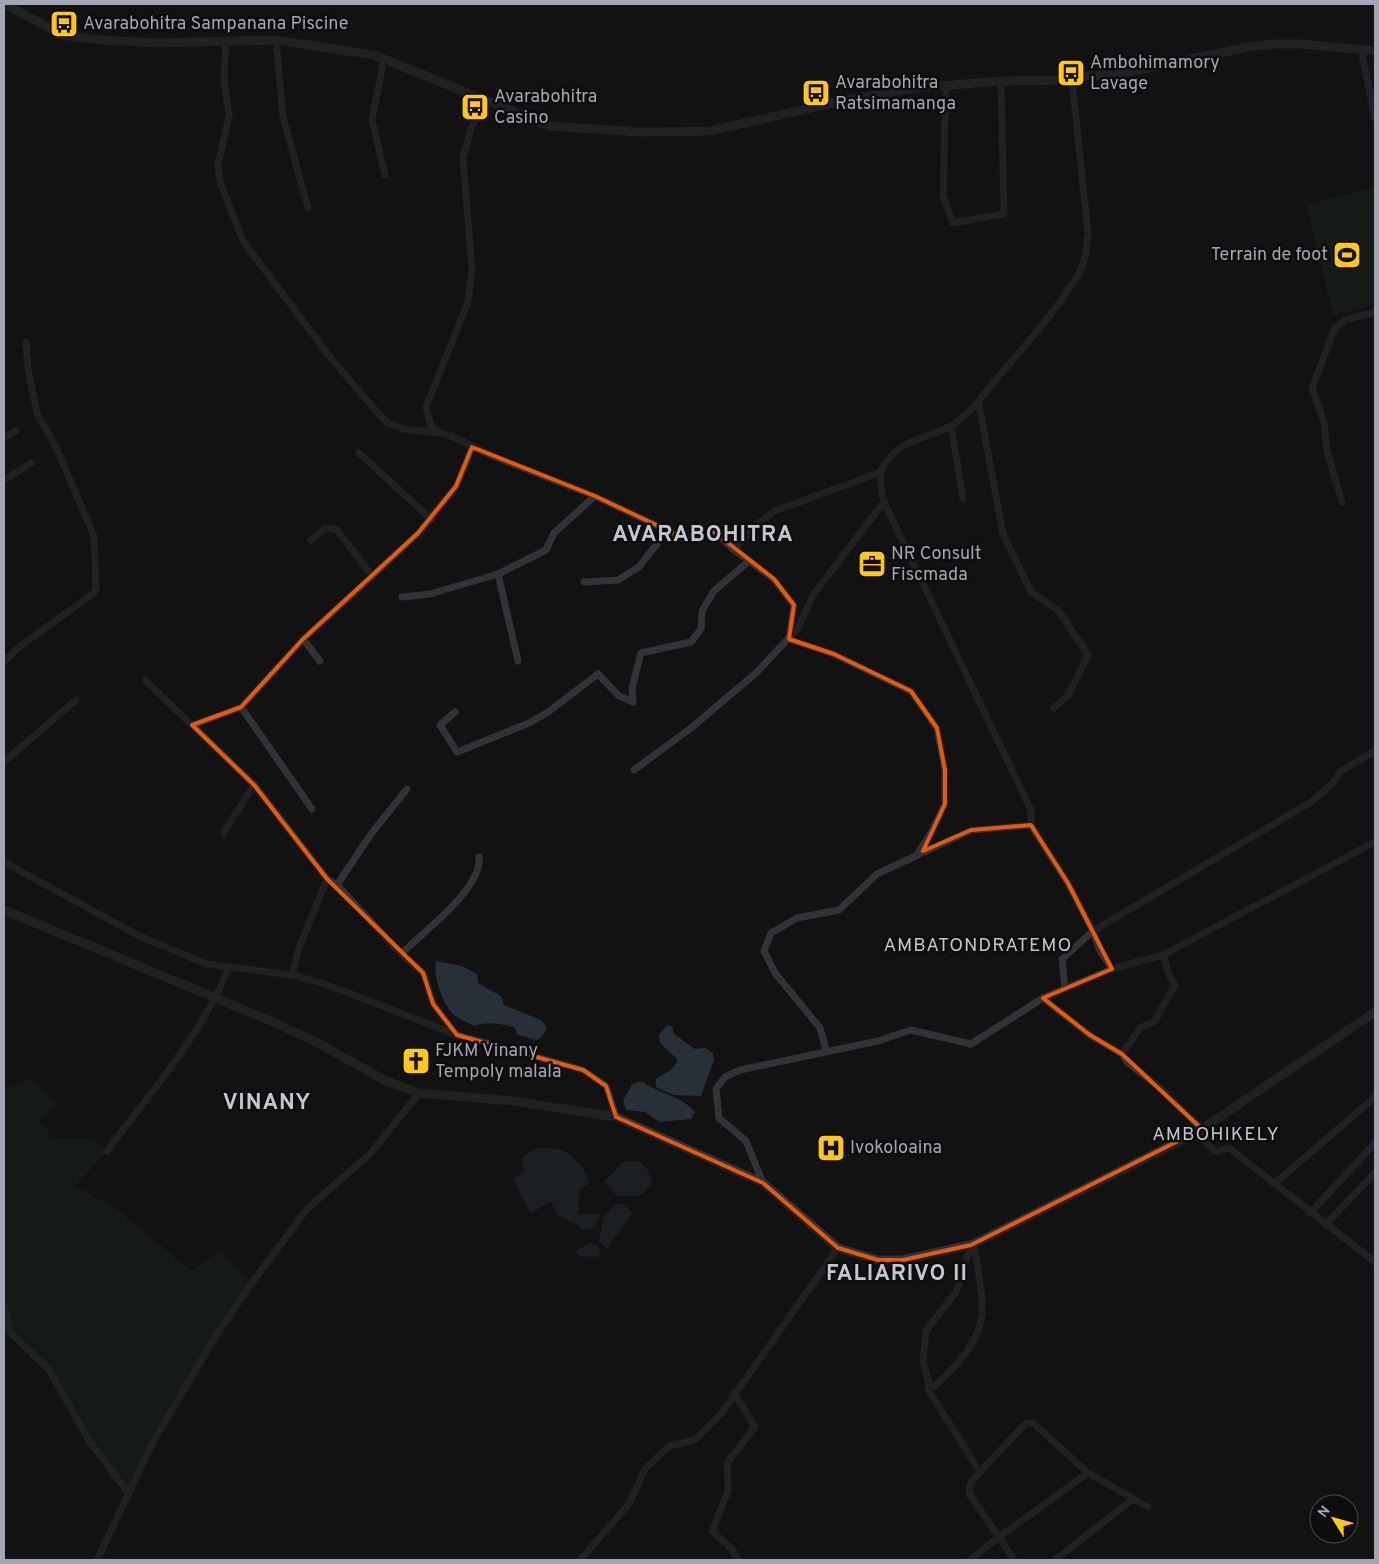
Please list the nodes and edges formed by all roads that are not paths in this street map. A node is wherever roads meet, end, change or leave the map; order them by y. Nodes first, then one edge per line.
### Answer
1 (4, 4) edge
2 (226, 40) junction
3 (276, 40) junction
4 (1361, 49) junction
5 (1375, 52) edge
6 (384, 59) junction
7 (1072, 80) junction
8 (1001, 81) junction
9 (946, 85) junction
10 (489, 103) junction
11 (1375, 118) edge
12 (385, 175) dead end
13 (308, 208) dead end
14 (1375, 312) edge
15 (26, 342) dead end
16 (979, 404) junction
17 (951, 426) junction
18 (16, 432) dead end
19 (440, 433) junction
20 (4, 438) edge
21 (472, 447) junction
22 (359, 453) dead end
23 (31, 462) dead end
24 (881, 472) junction
25 (4, 480) edge
26 (595, 496) junction
27 (963, 499) dead end
28 (884, 502) junction
29 (1342, 502) dead end
30 (431, 519) junction
31 (667, 531) junction
32 (311, 540) dead end
33 (734, 550) junction
34 (749, 561) junction
35 (498, 574) junction
36 (372, 576) junction
37 (584, 582) dead end
38 (402, 597) dead end
39 (303, 638) junction
40 (789, 638) junction
41 (320, 661) dead end
42 (518, 661) dead end
43 (4, 662) edge
44 (145, 680) dead end
45 (76, 700) dead end
46 (241, 707) junction
47 (1054, 708) dead end
48 (455, 712) dead end
49 (192, 725) junction
50 (1375, 751) edge
51 (4, 762) edge
52 (634, 770) dead end
53 (254, 785) junction
54 (407, 789) dead end
55 (312, 808) dead end
56 (1031, 825) junction
57 (224, 832) dead end
58 (1375, 842) edge
59 (918, 853) junction
60 (479, 857) dead end
61 (4, 862) edge
62 (327, 879) junction
63 (337, 885) junction
64 (4, 910) edge
65 (1093, 931) junction
66 (401, 954) junction
67 (1163, 955) junction
68 (229, 967) junction
69 (1112, 969) junction
70 (292, 976) junction
71 (1065, 989) junction
72 (217, 997) junction
73 (1043, 998) junction
74 (1374, 1011) edge
75 (457, 1035) junction
76 (826, 1050) junction
77 (1122, 1054) junction
78 (419, 1093) junction
79 (1375, 1097) edge
80 (616, 1117) junction
81 (1199, 1131) junction
82 (1375, 1143) edge
83 (107, 1151) dead end
84 (1375, 1173) edge
85 (763, 1183) junction
86 (1274, 1184) junction
87 (1310, 1213) junction
88 (1325, 1224) junction
89 (973, 1245) junction
90 (838, 1248) junction
91 (1375, 1262) edge
92 (4, 1306) edge
93 (928, 1391) junction
94 (734, 1393) junction
95 (980, 1472) junction
96 (1088, 1473) junction
97 (129, 1494) junction
98 (1133, 1499) junction
99 (1148, 1508) dead end
100 (999, 1537) junction
101 (97, 1560) edge
102 (580, 1560) edge
103 (738, 1560) edge
104 (970, 1560) edge
105 (1014, 1560) edge
106 (1055, 1560) edge

1 - 2 street
2 - 3 street
2 - 19 street
3 - 6 street
3 - 13 street
4 - 5 street
4 - 7 street
4 - 11 street
6 - 10 street
6 - 12 street
7 - 8 street
7 - 16 street
8 - 9 street
8 - 9 street
9 - 10 street
10 - 19 street
14 - 29 street
15 - 43 street
16 - 17 street
16 - 47 street
17 - 24 street
17 - 27 street
18 - 20 street
19 - 21 street
21 - 26 street
21 - 30 street
22 - 30 street
23 - 25 street
24 - 28 street
24 - 33 street
26 - 31 street
26 - 35 street
28 - 40 street
28 - 56 street
30 - 36 street
31 - 33 street
31 - 37 street
32 - 36 street
33 - 34 street
34 - 40 street
34 - 48 street
35 - 38 street
35 - 42 street
36 - 39 street
39 - 41 street
39 - 46 street
40 - 52 street
40 - 59 street
44 - 49 street
45 - 51 street
46 - 49 street
46 - 55 street
49 - 53 street
50 - 65 street
53 - 57 street
53 - 62 street
54 - 63 street
56 - 59 street
56 - 65 street
58 - 67 street
59 - 76 street
60 - 66 street
61 - 68 street
62 - 63 street
62 - 70 street
63 - 66 street
64 - 72 street
65 - 69 street
65 - 71 street
66 - 75 street
67 - 69 street
67 - 77 street
68 - 70 street
68 - 72 street
69 - 71 street
70 - 75 street
71 - 73 street
72 - 78 street
72 - 83 street
73 - 76 street
73 - 77 street
74 - 81 street
75 - 80 street
76 - 85 street
77 - 81 street
78 - 80 street
78 - 97 street
79 - 86 street
80 - 85 street
81 - 86 street
81 - 89 street
82 - 87 street
84 - 88 street
85 - 90 street
86 - 87 street
87 - 88 street
88 - 91 street
89 - 90 street
89 - 93 street
89 - 93 street
90 - 94 street
92 - 97 street
93 - 95 street
94 - 102 street
94 - 103 street
95 - 96 street
95 - 100 street
96 - 98 street
96 - 100 street
97 - 101 street
98 - 99 street
98 - 106 street
100 - 104 street
100 - 105 street

